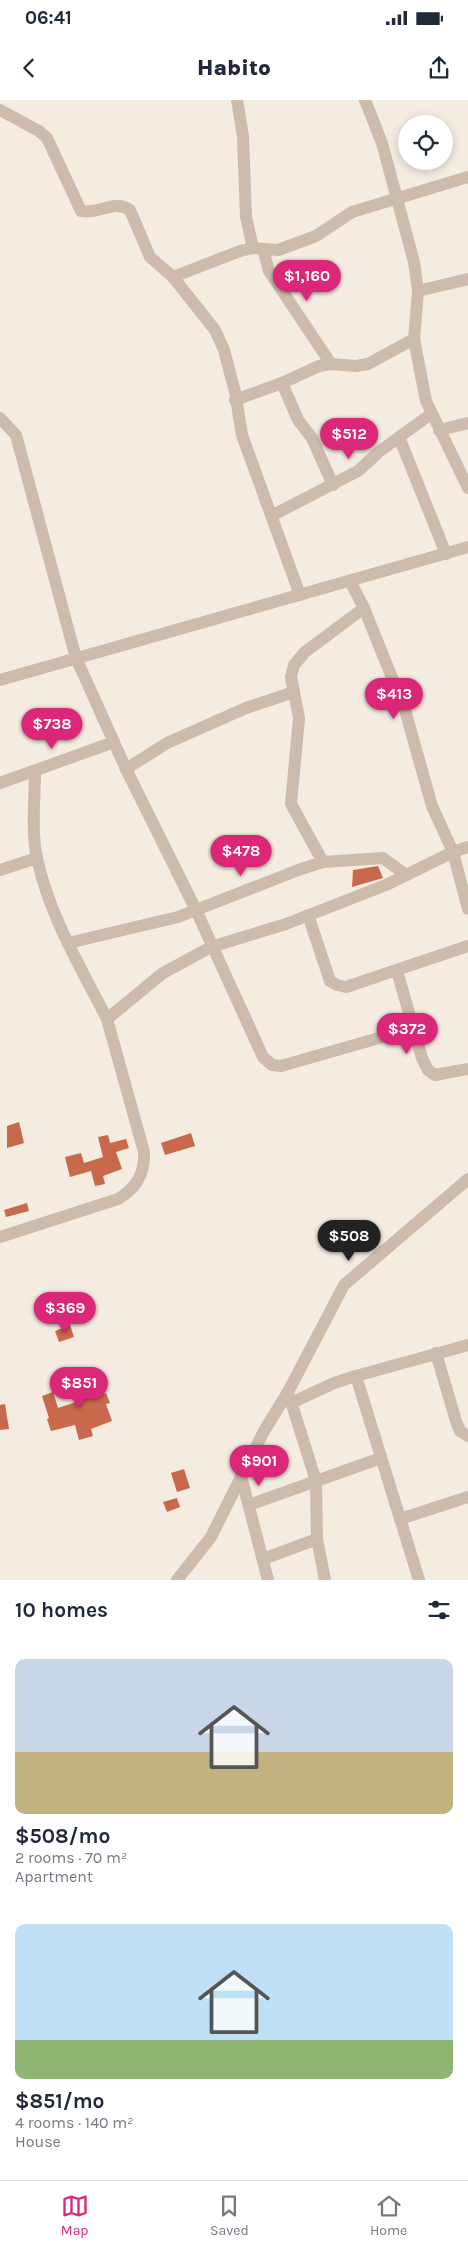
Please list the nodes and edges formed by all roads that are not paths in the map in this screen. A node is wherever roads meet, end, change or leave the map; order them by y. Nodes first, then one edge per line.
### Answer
1 (237, 100) edge
2 (365, 100) edge
3 (0, 110) edge
4 (468, 177) edge
5 (397, 198) junction
6 (258, 249) junction
7 (173, 276) junction
8 (468, 279) edge
9 (418, 291) junction
10 (414, 339) junction
11 (331, 364) junction
12 (282, 383) junction
13 (235, 400) junction
14 (430, 414) junction
15 (0, 418) edge
16 (468, 423) edge
17 (439, 430) junction
18 (399, 437) junction
19 (333, 484) junction
20 (468, 488) edge
21 (272, 515) junction
22 (468, 547) edge
23 (446, 554) junction
24 (350, 581) junction
25 (300, 595) junction
26 (364, 608) junction
27 (76, 658) junction
28 (0, 680) edge
29 (294, 692) junction
30 (114, 742) junction
31 (126, 769) junction
32 (35, 770) junction
33 (0, 783) edge
34 (468, 847) edge
35 (453, 852) junction
36 (37, 858) junction
37 (323, 862) junction
38 (0, 870) edge
39 (406, 875) junction
40 (468, 909) edge
41 (196, 910) junction
42 (308, 915) junction
43 (68, 943) junction
44 (468, 946) edge
45 (211, 947) junction
46 (397, 971) junction
47 (107, 1019) junction
48 (414, 1028) junction
49 (468, 1069) edge
50 (468, 1179) edge
51 (0, 1237) edge
52 (468, 1345) edge
53 (436, 1353) junction
54 (356, 1376) junction
55 (289, 1398) junction
56 (468, 1436) edge
57 (381, 1458) junction
58 (241, 1476) junction
59 (316, 1481) junction
60 (468, 1497) edge
61 (250, 1505) junction
62 (400, 1519) junction
63 (317, 1539) junction
64 (262, 1559) junction
65 (177, 1580) edge
66 (268, 1580) edge
67 (325, 1580) edge
68 (419, 1580) edge

1 - 6 street
2 - 5 street
3 - 7 street
4 - 5 street
5 - 6 street
5 - 9 street
6 - 7 street
6 - 11 street
7 - 13 street
8 - 9 street
9 - 10 street
10 - 11 street
10 - 14 street
11 - 12 street
12 - 13 street
12 - 19 street
13 - 21 street
14 - 17 street
14 - 18 street
15 - 27 street
16 - 17 street
17 - 20 street
18 - 19 street
18 - 23 street
19 - 21 street
21 - 25 street
22 - 23 street
23 - 24 street
24 - 25 street
24 - 26 street
25 - 27 street
26 - 29 street
26 - 35 street
27 - 28 street
27 - 30 street
29 - 31 street
29 - 37 street
30 - 31 street
30 - 32 street
31 - 41 street
32 - 33 street
32 - 36 street
34 - 35 street
35 - 39 street
35 - 40 street
36 - 38 street
36 - 43 street
37 - 39 street
37 - 41 street
39 - 42 street
41 - 43 street
41 - 45 street
42 - 45 street
42 - 46 street
43 - 47 street
44 - 46 street
45 - 47 street
45 - 48 street
46 - 48 street
47 - 51 street
48 - 49 street
50 - 55 street
52 - 53 street
53 - 54 street
53 - 56 street
54 - 55 street
54 - 57 street
55 - 58 street
55 - 59 street
57 - 59 street
57 - 62 street
58 - 61 street
58 - 65 street
59 - 61 street
59 - 63 street
60 - 62 street
61 - 64 street
62 - 68 street
63 - 64 street
63 - 67 street
64 - 66 street

